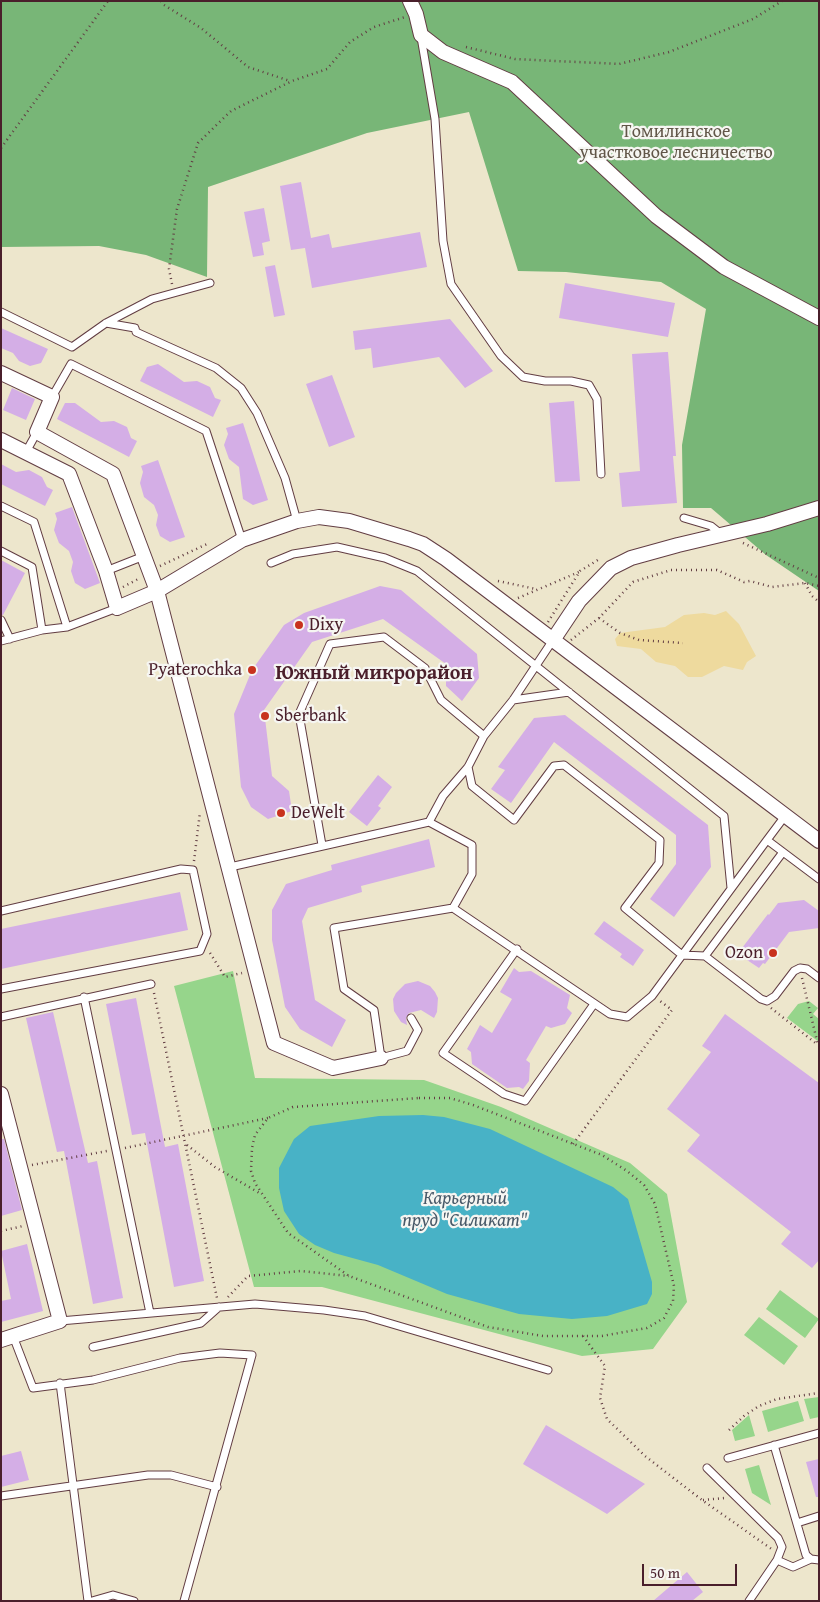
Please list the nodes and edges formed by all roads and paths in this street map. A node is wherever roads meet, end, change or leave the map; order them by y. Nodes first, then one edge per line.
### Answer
1 (108, 1) edge
2 (161, 1) edge
3 (782, 1) edge
4 (413, 8) edge
5 (421, 36) junction
6 (458, 45) dead end
7 (292, 82) junction
8 (1, 148) edge
9 (210, 283) dead end
10 (174, 293) junction
11 (1, 312) edge
12 (819, 318) edge
13 (106, 323) junction
14 (1, 373) edge
15 (52, 397) junction
16 (36, 432) junction
17 (1, 440) edge
18 (26, 452) junction
19 (601, 474) dead end
20 (1, 506) edge
21 (819, 508) edge
22 (684, 518) dead end
23 (297, 521) junction
24 (722, 534) junction
25 (242, 540) junction
26 (214, 541) dead end
27 (1, 551) edge
28 (144, 556) junction
29 (271, 563) dead end
30 (157, 568) dead end
31 (106, 571) junction
32 (580, 571) dead end
33 (819, 578) edge
34 (493, 580) dead end
35 (805, 583) junction
36 (819, 586) edge
37 (538, 590) junction
38 (157, 591) junction
39 (818, 601) edge
40 (505, 604) junction
41 (117, 608) junction
42 (599, 618) junction
43 (1, 620) edge
44 (67, 627) junction
45 (42, 630) junction
46 (10, 639) junction
47 (1, 641) edge
48 (683, 643) dead end
49 (558, 644) junction
50 (535, 668) junction
51 (569, 692) junction
52 (513, 700) junction
53 (484, 736) junction
54 (468, 767) junction
55 (200, 811) dead end
56 (785, 816) junction
57 (429, 822) junction
58 (767, 840) junction
59 (819, 841) edge
60 (322, 845) junction
61 (784, 852) junction
62 (230, 867) junction
63 (193, 870) junction
64 (819, 879) edge
65 (731, 888) junction
66 (453, 908) junction
67 (1, 911) edge
68 (204, 942) junction
69 (517, 949) junction
70 (682, 955) junction
71 (705, 956) junction
72 (800, 968) junction
73 (256, 970) junction
74 (819, 978) edge
75 (151, 984) joint
76 (1, 989) edge
77 (652, 996) junction
78 (84, 997) junction
79 (767, 1001) junction
80 (594, 1004) junction
81 (1, 1016) edge
82 (411, 1018) dead end
83 (818, 1045) edge
84 (381, 1058) junction
85 (1, 1094) edge
86 (268, 1118) junction
87 (184, 1135) junction
88 (186, 1144) junction
89 (573, 1144) junction
90 (116, 1150) junction
91 (20, 1167) junction
92 (263, 1195) junction
93 (34, 1224) junction
94 (1, 1231) edge
95 (349, 1276) junction
96 (219, 1307) junction
97 (150, 1313) junction
98 (60, 1321) junction
99 (583, 1336) junction
100 (7, 1338) edge
101 (93, 1347) dead end
102 (548, 1370) dead end
103 (60, 1383) junction
104 (819, 1394) edge
105 (729, 1430) dead end
106 (819, 1433) edge
107 (774, 1445) junction
108 (728, 1458) dead end
109 (707, 1468) dead end
110 (74, 1486) junction
111 (217, 1487) junction
112 (1, 1496) edge
113 (735, 1497) junction
114 (702, 1500) junction
115 (819, 1516) edge
116 (797, 1523) junction
117 (779, 1558) junction
118 (810, 1559) junction
119 (819, 1560) edge
120 (88, 1601) edge
121 (92, 1601) edge
122 (134, 1601) edge
123 (184, 1601) edge
124 (749, 1601) edge

1 - 8 path
2 - 7 path
3 - 6 path
4 - 5 street
4 - 7 path
5 - 12 street
5 - 19 lane
7 - 10 path
9 - 10 lane
10 - 13 lane
11 - 13 lane
13 - 23 lane
14 - 15 street
15 - 16 street
15 - 25 lane
16 - 18 lane
16 - 28 street
17 - 18 street
18 - 31 street
20 - 44 lane
21 - 24 street
22 - 24 lane
23 - 25 street
23 - 40 street
24 - 33 path
24 - 49 street
25 - 38 street
26 - 30 path
27 - 45 lane
28 - 31 lane
28 - 38 street
29 - 50 lane
31 - 41 street
32 - 37 path
34 - 37 path
35 - 36 path
35 - 39 path
35 - 42 path
37 - 40 path
38 - 41 street
38 - 62 street
40 - 49 street
41 - 44 lane
42 - 48 path
42 - 49 path
43 - 46 lane
44 - 45 lane
45 - 46 lane
46 - 47 lane
49 - 50 lane
49 - 56 street
50 - 51 lane
50 - 52 lane
51 - 52 lane
51 - 65 lane
52 - 53 lane
53 - 54 lane
53 - 60 lane
54 - 57 lane
54 - 70 lane
55 - 63 path
56 - 58 lane
56 - 59 street
57 - 60 lane
57 - 66 lane
58 - 61 lane
58 - 65 lane
60 - 62 lane
61 - 64 lane
61 - 71 lane
62 - 73 street
63 - 67 lane
63 - 68 lane
65 - 70 lane
66 - 69 lane
66 - 84 lane
68 - 73 path
68 - 76 lane
69 - 80 lane
69 - 80 lane
70 - 71 lane
70 - 77 lane
71 - 79 lane
72 - 74 lane
72 - 79 lane
72 - 83 path
73 - 84 street
75 - 78 lane
75 - 87 path
77 - 80 lane
77 - 89 path
78 - 81 lane
78 - 90 lane
79 - 83 path
82 - 84 lane
85 - 91 street
86 - 87 path
86 - 89 path
86 - 92 path
87 - 88 path
87 - 90 path
88 - 92 path
88 - 96 path
89 - 99 path
90 - 91 path
90 - 97 lane
91 - 93 street
92 - 95 path
93 - 94 path
93 - 98 street
95 - 96 path
95 - 99 path
96 - 97 lane
96 - 101 lane
96 - 102 lane
97 - 98 lane
98 - 100 street
99 - 114 path
100 - 103 lane
103 - 110 lane
103 - 111 lane
104 - 105 path
106 - 107 lane
107 - 108 lane
107 - 116 lane
109 - 113 lane
110 - 111 lane
110 - 112 lane
110 - 120 lane
111 - 123 lane
113 - 114 path
113 - 117 lane
114 - 117 path
115 - 116 lane
116 - 118 lane
117 - 118 lane
117 - 124 lane
118 - 119 lane
121 - 122 lane

